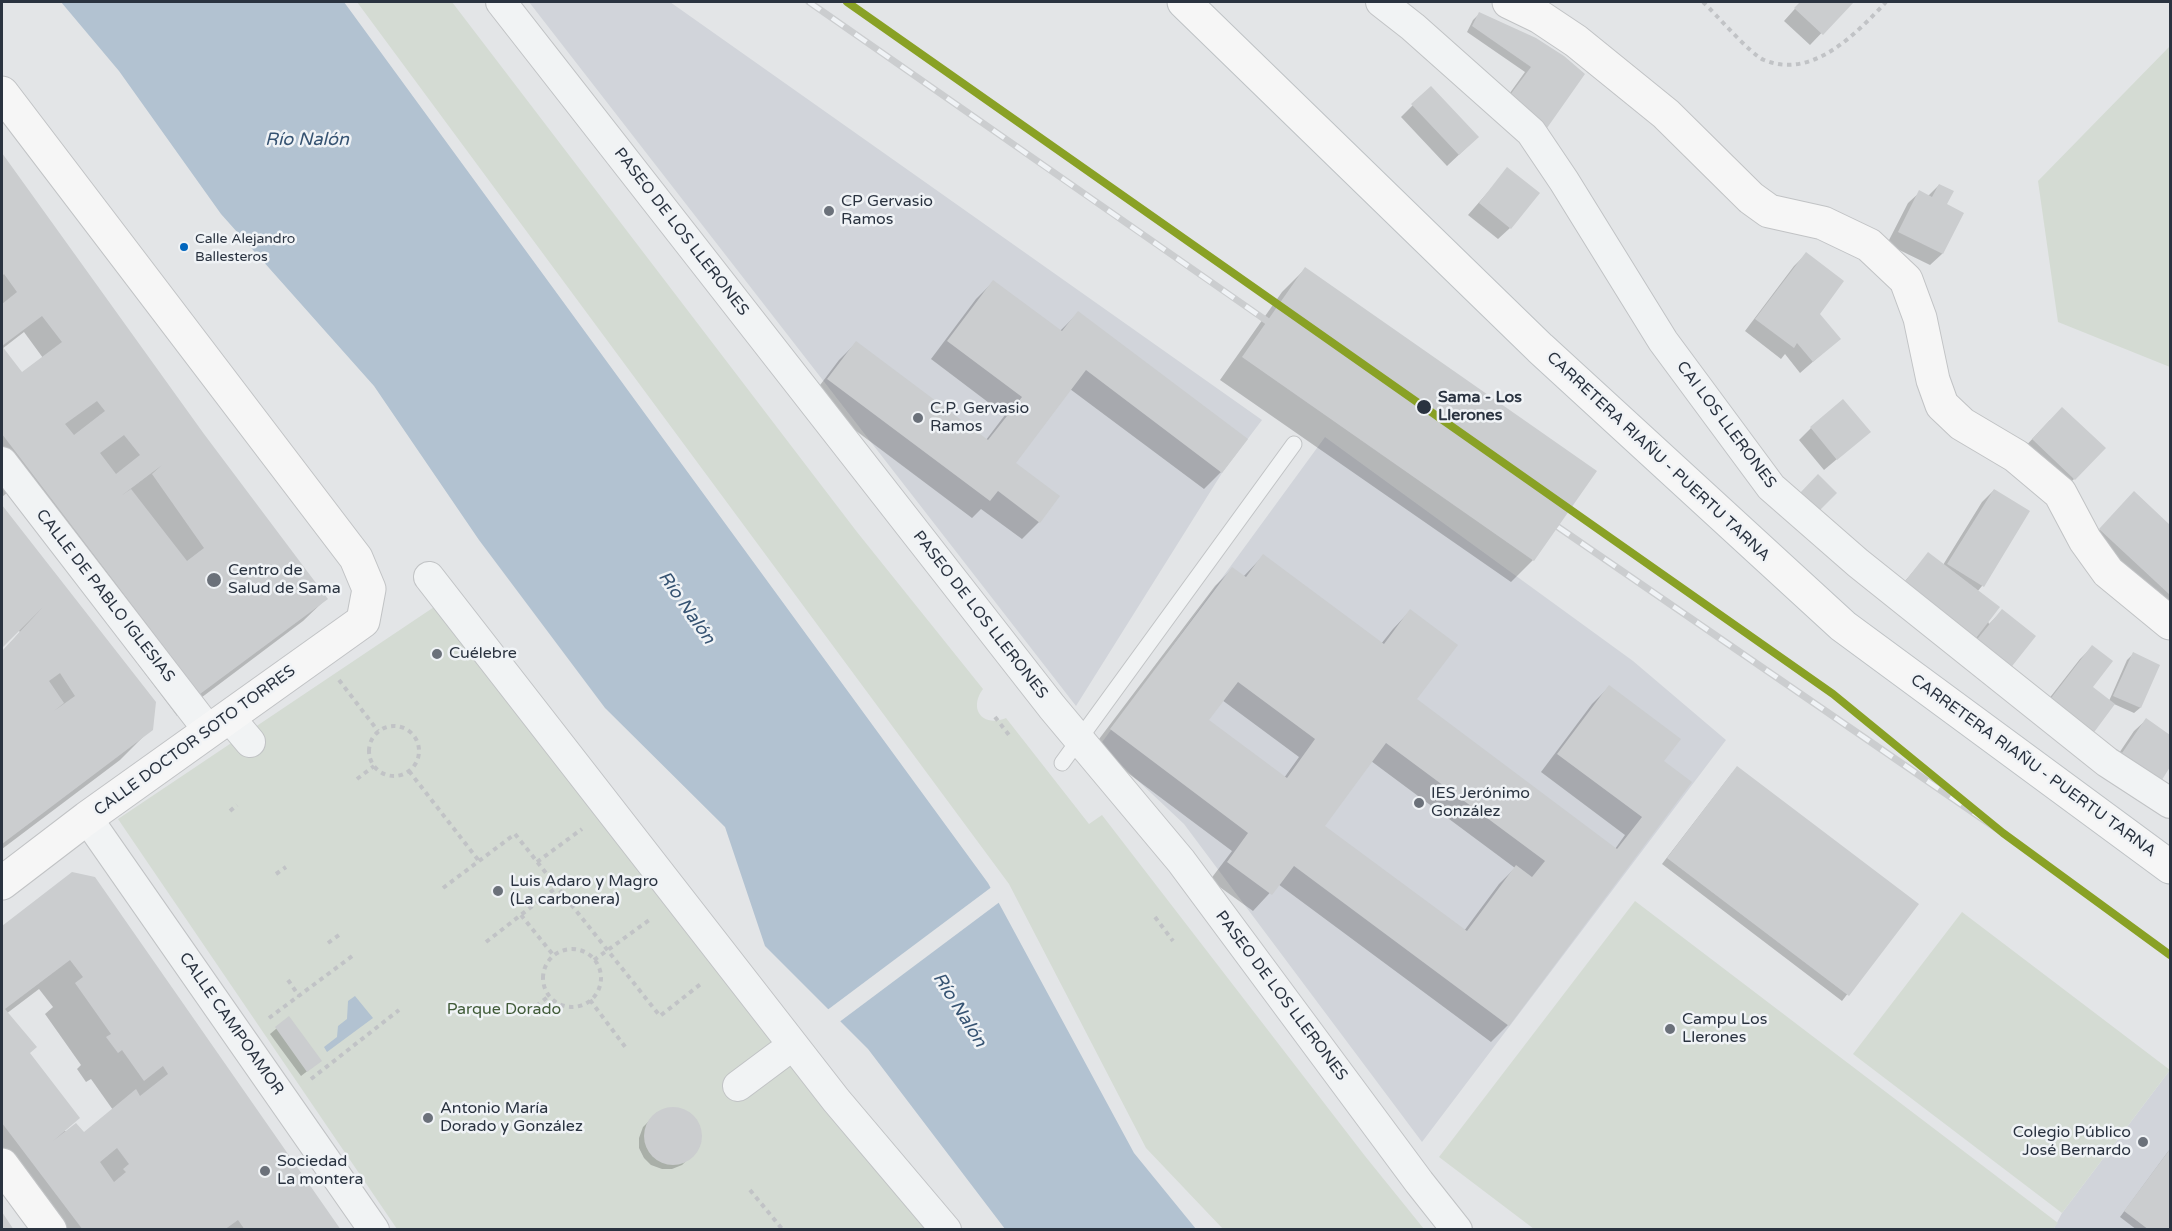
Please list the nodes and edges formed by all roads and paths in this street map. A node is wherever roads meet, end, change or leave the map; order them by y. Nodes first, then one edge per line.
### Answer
1 (501, 2) edge
2 (1184, 2) edge
3 (1381, 2) edge
4 (1509, 2) edge
5 (1703, 2) edge
6 (1886, 2) edge
7 (2, 93) edge
8 (1294, 444) dead end
9 (2, 462) edge
10 (429, 577) dead end
11 (2170, 623) edge
12 (337, 677) dead end
13 (995, 717) dead end
14 (219, 724) junction
15 (378, 731) junction
16 (1009, 735) dead end
17 (1080, 740) junction
18 (250, 742) dead end
19 (1062, 763) dead end
20 (374, 766) junction
21 (409, 771) junction
22 (357, 779) dead end
23 (2170, 803) edge
24 (237, 805) dead end
25 (609, 809) junction
26 (230, 811) dead end
27 (87, 818) junction
28 (479, 861) junction
29 (537, 862) junction
30 (286, 867) dead end
31 (2170, 867) edge
32 (276, 874) dead end
33 (2, 883) edge
34 (557, 886) junction
35 (443, 888) dead end
36 (680, 899) junction
37 (521, 915) junction
38 (1155, 917) dead end
39 (339, 934) dead end
40 (1173, 941) dead end
41 (486, 942) dead end
42 (328, 943) dead end
43 (608, 950) junction
44 (355, 954) dead end
45 (554, 956) junction
46 (594, 960) junction
47 (729, 962) junction
48 (288, 980) dead end
49 (299, 996) junction
50 (549, 996) junction
51 (590, 1000) junction
52 (536, 1006) dead end
53 (399, 1010) dead end
54 (261, 1024) dead end
55 (793, 1045) junction
56 (626, 1048) dead end
57 (303, 1085) dead end
58 (738, 1086) dead end
59 (2, 1165) edge
60 (750, 1190) dead end
61 (50, 1230) edge
62 (374, 1230) edge
63 (783, 1230) edge
64 (946, 1230) edge
65 (1457, 1230) edge

1 - 17 street, PASEO DE LOS LLERONES
2 - 31 street, CARRETERA RIAÑU - PUERTU TARNA
3 - 23 street, CAI LOS LLERONES
4 - 11 street
5 - 6 path
7 - 14 street, CALLE DOCTOR SOTO TORRES
8 - 17 lane
9 - 14 street, CALLE DE PABLO IGLESIAS
10 - 25 street
12 - 15 path
13 - 16 path
14 - 18 street
14 - 27 street, CALLE DOCTOR SOTO TORRES
15 - 20 path
15 - 21 path
17 - 19 lane
17 - 65 street, PASEO DE LOS LLERONES
20 - 21 path
20 - 22 path
21 - 28 path
24 - 26 path
25 - 29 path
25 - 36 street
27 - 33 street, CALLE DOCTOR SOTO TORRES
27 - 62 street, CALLE CAMPOAMOR
28 - 29 path
28 - 35 path
29 - 34 path
30 - 32 path
34 - 37 path
34 - 43 path
36 - 43 path
36 - 47 street
37 - 41 path
37 - 45 path
38 - 40 path
39 - 42 path
43 - 46 path
43 - 47 path
44 - 49 path
45 - 46 path
45 - 50 path
46 - 51 path
47 - 55 street
48 - 49 path
49 - 54 path
50 - 51 path
50 - 52 path
51 - 56 path
53 - 57 path
55 - 58 street
55 - 64 street
59 - 61 street
60 - 63 path

